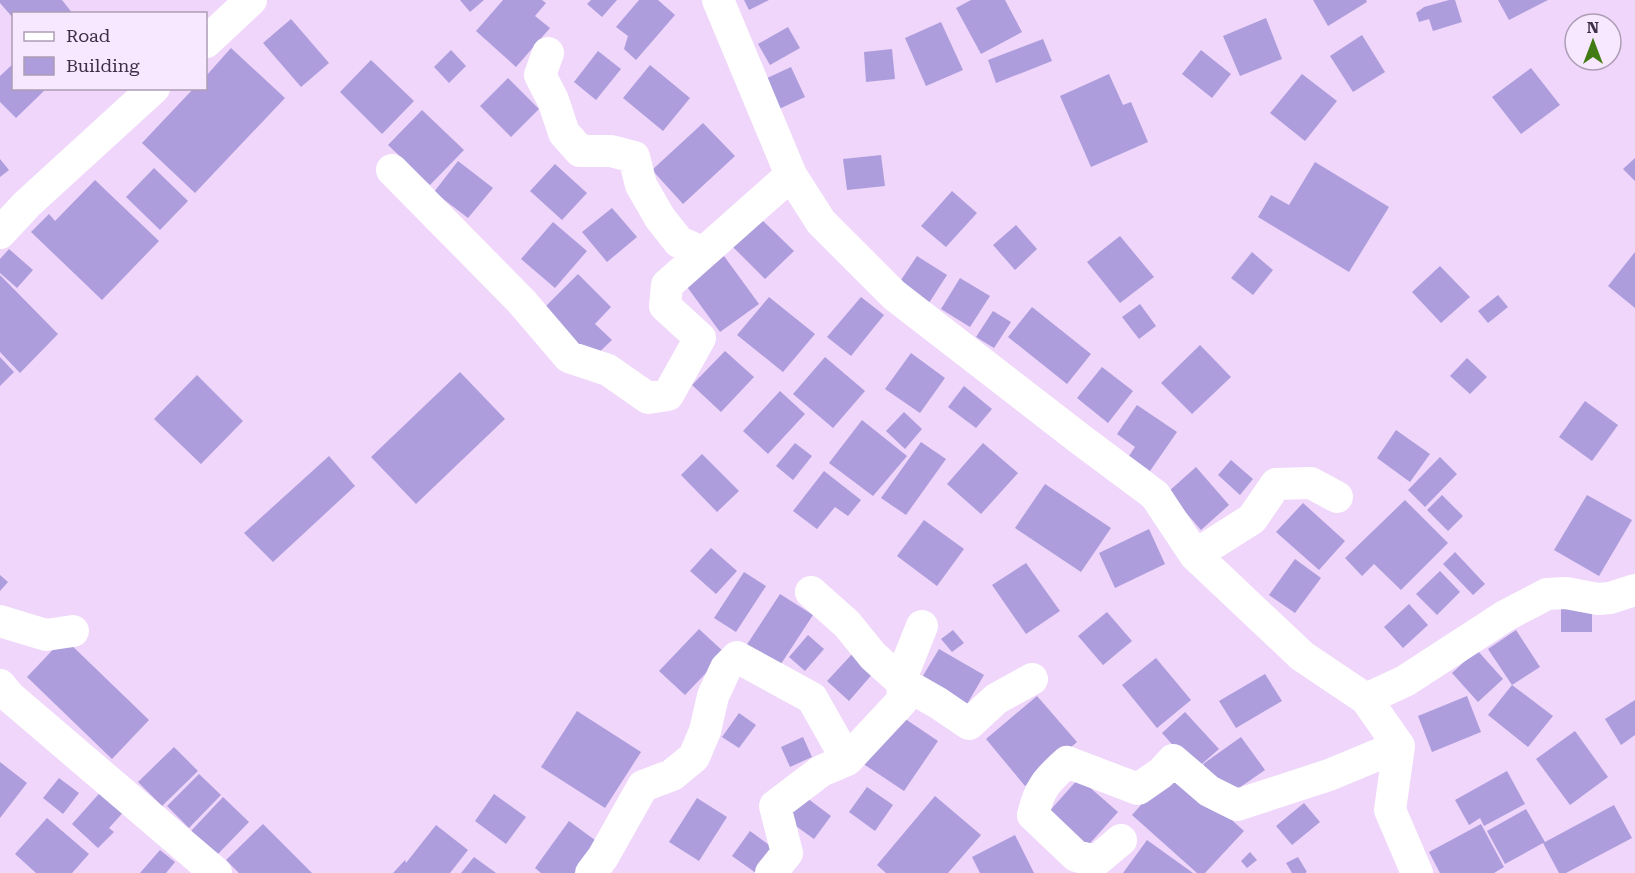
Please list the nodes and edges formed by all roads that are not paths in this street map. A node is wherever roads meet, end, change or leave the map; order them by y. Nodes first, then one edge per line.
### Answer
1 (251, 0) edge
2 (718, 0) edge
3 (207, 41) edge
4 (548, 52) dead end
5 (152, 90) edge
6 (392, 170) dead end
7 (790, 175) junction
8 (0, 232) edge
9 (702, 252) junction
10 (1337, 497) dead end
11 (1195, 555) junction
12 (1635, 590) edge
13 (811, 592) dead end
14 (0, 621) edge
15 (922, 626) dead end
16 (73, 631) dead end
17 (1032, 679) dead end
18 (903, 683) junction
19 (0, 685) edge
20 (1366, 699) junction
21 (1399, 746) junction
22 (847, 760) junction
23 (1121, 840) dead end
24 (216, 873) edge
25 (591, 873) edge
26 (771, 873) edge
27 (1417, 873) edge

1 - 3 street
2 - 7 street
4 - 9 street
5 - 8 street
6 - 9 street
7 - 9 street
7 - 11 street
10 - 11 street
11 - 20 street
12 - 20 street
13 - 18 street
14 - 16 street
15 - 18 street
17 - 18 street
18 - 22 street
19 - 24 street
20 - 21 street
21 - 23 street
21 - 27 street
22 - 25 street
22 - 26 street

